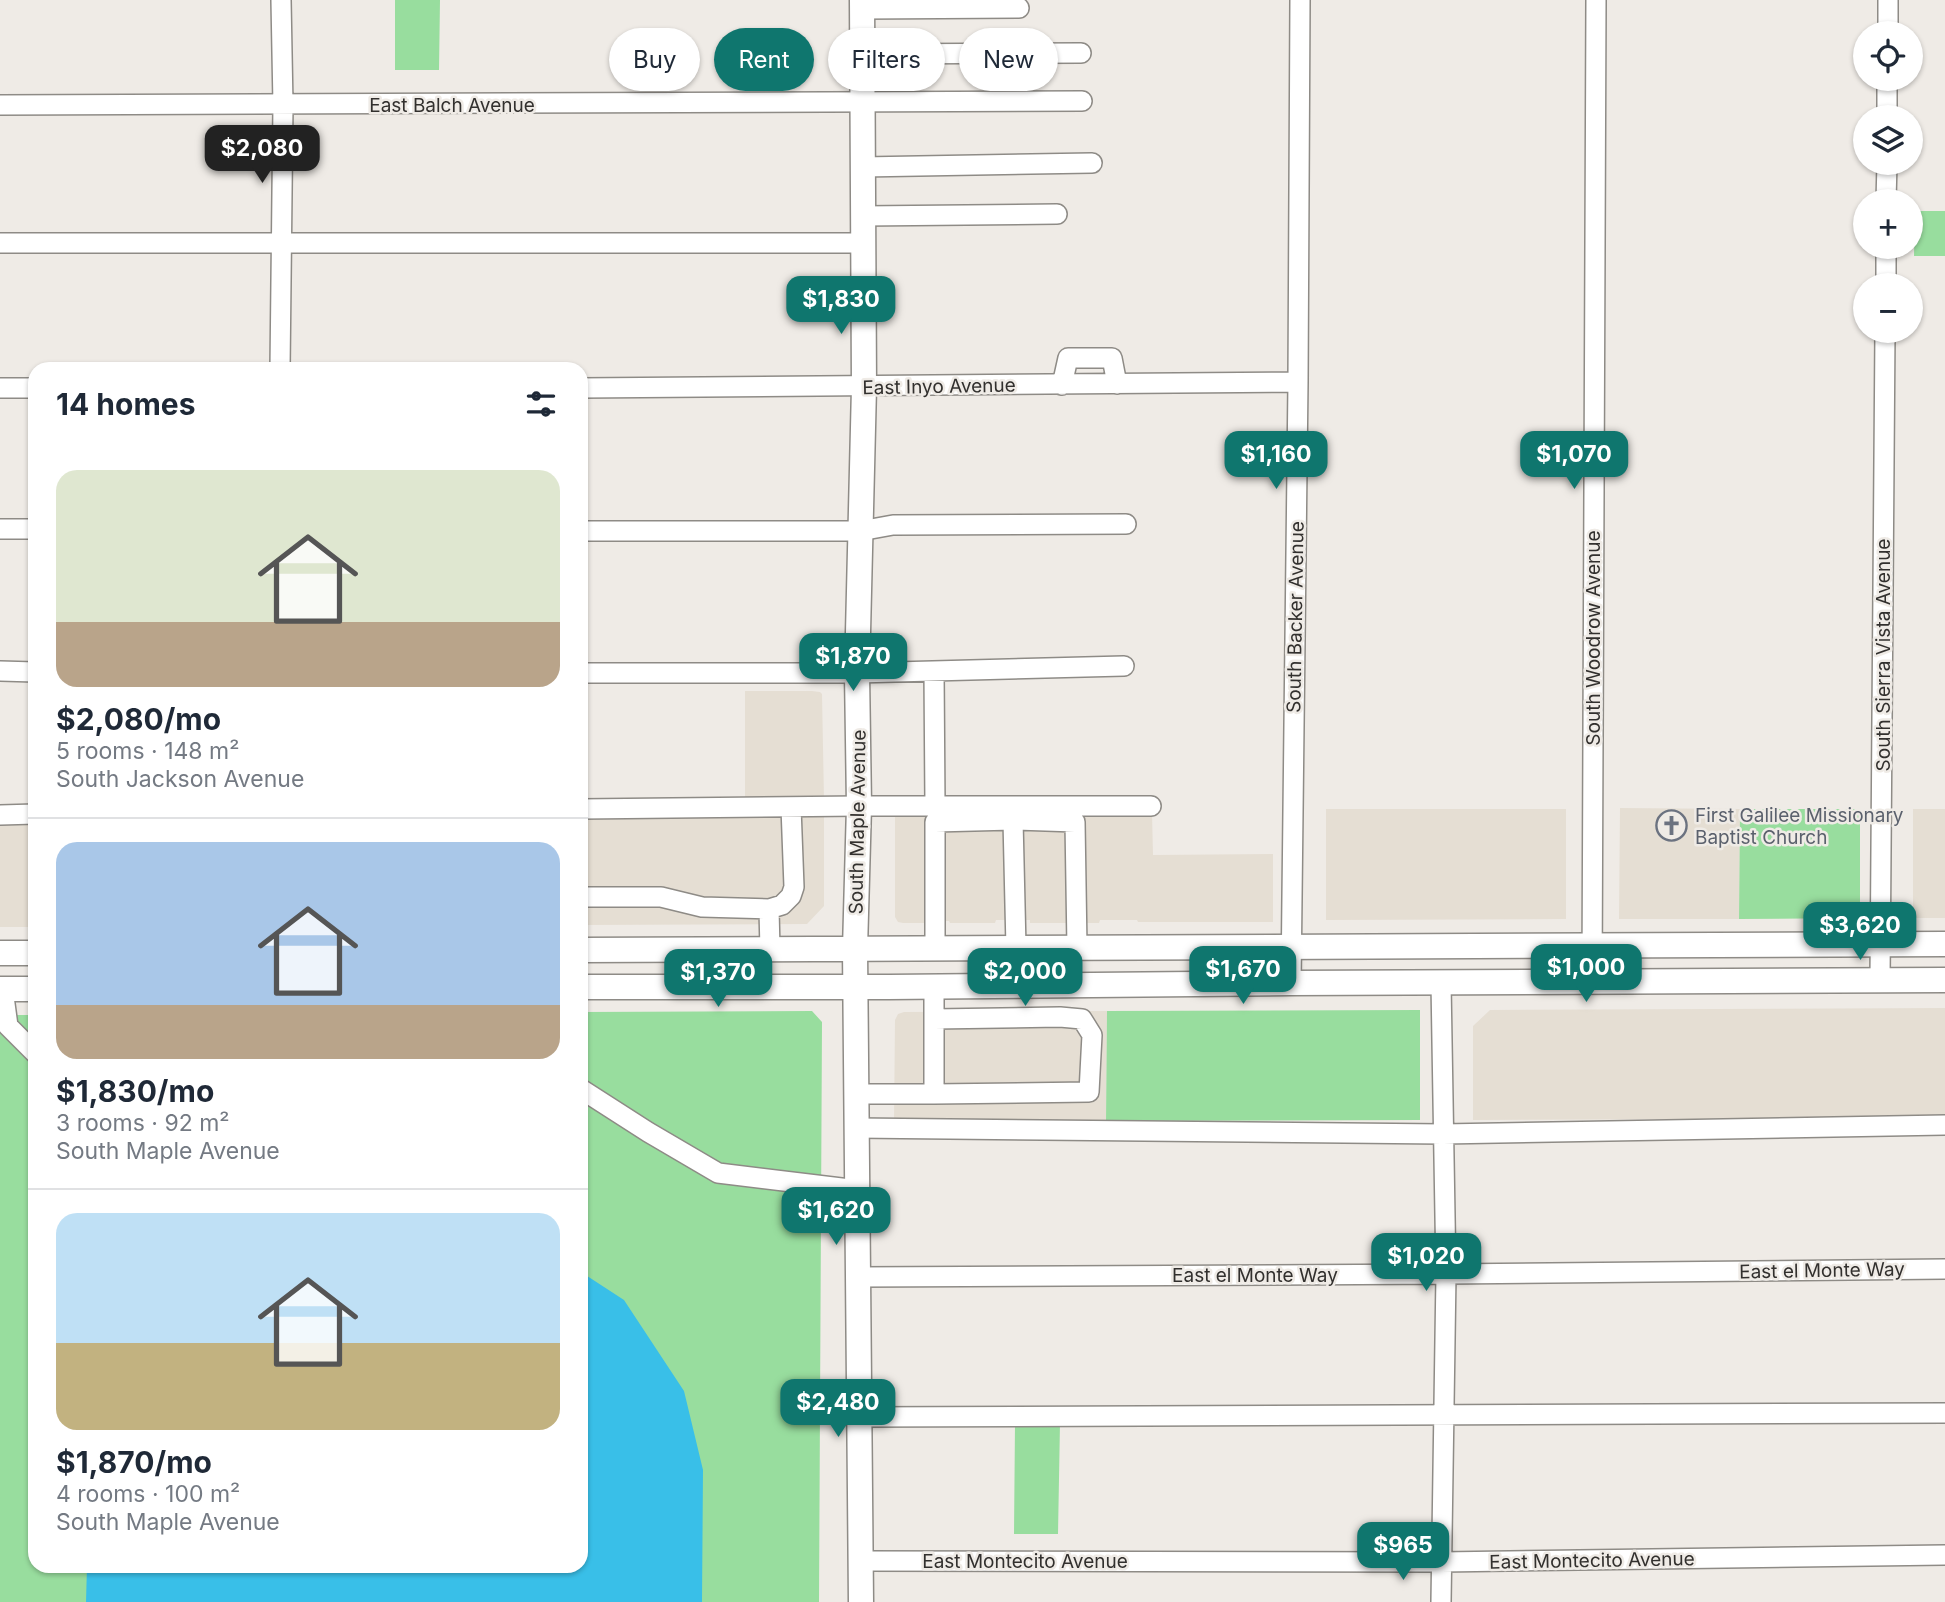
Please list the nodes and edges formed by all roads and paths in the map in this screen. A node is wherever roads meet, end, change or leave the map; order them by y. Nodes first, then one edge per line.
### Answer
1 (281, 0) edge
2 (1300, 0) edge
3 (1596, 0) edge
4 (1888, 0) edge
5 (862, 5) edge
6 (1018, 8) dead end
7 (1888, 21) edge
8 (862, 28) edge
9 (1081, 53) dead end
10 (945, 54) edge
11 (861, 91) edge
12 (1082, 101) dead end
13 (861, 103) junction
14 (0, 105) edge
15 (282, 105) junction
16 (1093, 163) dead end
17 (862, 167) junction
18 (1057, 214) dead end
19 (862, 216) junction
20 (0, 243) edge
21 (281, 243) junction
22 (863, 243) junction
23 (1885, 343) edge
24 (280, 362) edge
25 (1298, 382) junction
26 (1117, 384) junction
27 (1062, 385) junction
28 (864, 387) junction
29 (0, 388) edge
30 (28, 388) edge
31 (588, 388) edge
32 (1126, 524) dead end
33 (0, 529) edge
34 (28, 529) edge
35 (588, 531) edge
36 (860, 531) junction
37 (1124, 666) dead end
38 (0, 671) edge
39 (934, 671) junction
40 (28, 672) edge
41 (588, 673) edge
42 (857, 673) junction
43 (859, 806) junction
44 (1151, 806) dead end
45 (791, 807) junction
46 (588, 809) edge
47 (0, 814) edge
48 (28, 814) edge
49 (935, 814) junction
50 (1013, 820) junction
51 (588, 897) edge
52 (769, 909) junction
53 (1881, 944) junction
54 (1945, 944) edge
55 (1592, 946) junction
56 (1016, 948) junction
57 (1077, 948) junction
58 (1291, 948) junction
59 (855, 949) junction
60 (936, 949) junction
61 (588, 950) edge
62 (770, 950) junction
63 (0, 953) edge
64 (28, 953) edge
65 (28, 979) edge
66 (1880, 980) junction
67 (1945, 980) edge
68 (1592, 982) junction
69 (1291, 983) junction
70 (1441, 983) junction
71 (855, 986) junction
72 (934, 986) junction
73 (588, 987) edge
74 (1, 989) edge
75 (28, 989) edge
76 (934, 1019) junction
77 (28, 1047) edge
78 (588, 1093) edge
79 (856, 1094) junction
80 (934, 1094) junction
81 (1945, 1125) edge
82 (856, 1128) junction
83 (1443, 1134) junction
84 (858, 1190) junction
85 (1945, 1269) edge
86 (1446, 1274) junction
87 (859, 1276) junction
88 (1945, 1413) edge
89 (1444, 1416) junction
90 (860, 1417) junction
91 (1945, 1555) edge
92 (861, 1561) junction
93 (1442, 1562) junction
94 (861, 1602) edge
95 (1441, 1602) edge

1 - 15 street
2 - 25 street, South Backer Avenue
3 - 55 street, South Woodrow Avenue
4 - 7 street
5 - 6 street
5 - 8 main road, South Maple Avenue
9 - 10 street
11 - 13 main road, South Maple Avenue
12 - 13 street, East Balch Avenue
13 - 15 street, East Balch Avenue
13 - 17 main road, South Maple Avenue
14 - 15 street, East Balch Avenue
15 - 21 street
16 - 17 street
17 - 19 main road, South Maple Avenue
18 - 19 street
19 - 22 main road, South Maple Avenue
20 - 21 street
21 - 22 street
21 - 24 street
22 - 28 main road, South Maple Avenue
23 - 53 street, South Sierra Vista Avenue
25 - 26 street, East Inyo Avenue
25 - 58 street, South Backer Avenue
26 - 27 street, East Inyo Avenue
26 - 27 street
27 - 28 street, East Inyo Avenue
28 - 31 street, East Inyo Avenue
28 - 36 main road, South Maple Avenue
29 - 30 street
32 - 36 street
33 - 34 street
35 - 36 street
36 - 42 main road, South Maple Avenue
37 - 39 street
38 - 40 street
39 - 42 street
39 - 49 street
41 - 42 street
42 - 43 main road, South Maple Avenue
43 - 45 street
43 - 49 street
43 - 59 main road, South Maple Avenue
44 - 49 street
45 - 46 street
45 - 52 street
47 - 48 street
49 - 50 street
49 - 60 street
50 - 56 street
50 - 57 street
51 - 52 street
52 - 62 street
53 - 54 main road
53 - 55 main road
53 - 66 street, South Sierra Vista Avenue
55 - 58 main road
55 - 68 street, South Woodrow Avenue
56 - 57 main road
56 - 60 main road
57 - 58 main road
58 - 69 street, South Backer Avenue
59 - 60 main road
59 - 62 main road
59 - 71 main road, South Maple Avenue
61 - 62 main road
63 - 64 main road
65 - 74 main road
66 - 67 main road
66 - 68 main road
68 - 70 main road
69 - 70 main road
69 - 72 main road
70 - 83 street
71 - 72 main road
71 - 73 main road
71 - 79 main road, South Maple Avenue
72 - 76 street
74 - 75 main road
74 - 77 street
76 - 80 street
76 - 80 street
78 - 84 street
79 - 80 street
79 - 82 main road, South Maple Avenue
81 - 83 street
82 - 83 street
82 - 84 main road, South Maple Avenue
83 - 86 street
84 - 87 main road, South Maple Avenue
85 - 86 street, East el Monte Way
86 - 87 street, East el Monte Way
86 - 89 street
87 - 90 main road, South Maple Avenue
88 - 89 street
89 - 90 street
89 - 93 street
90 - 92 main road, South Maple Avenue
91 - 93 street, East Montecito Avenue
92 - 93 street, East Montecito Avenue
92 - 94 main road, South Maple Avenue
93 - 95 street

